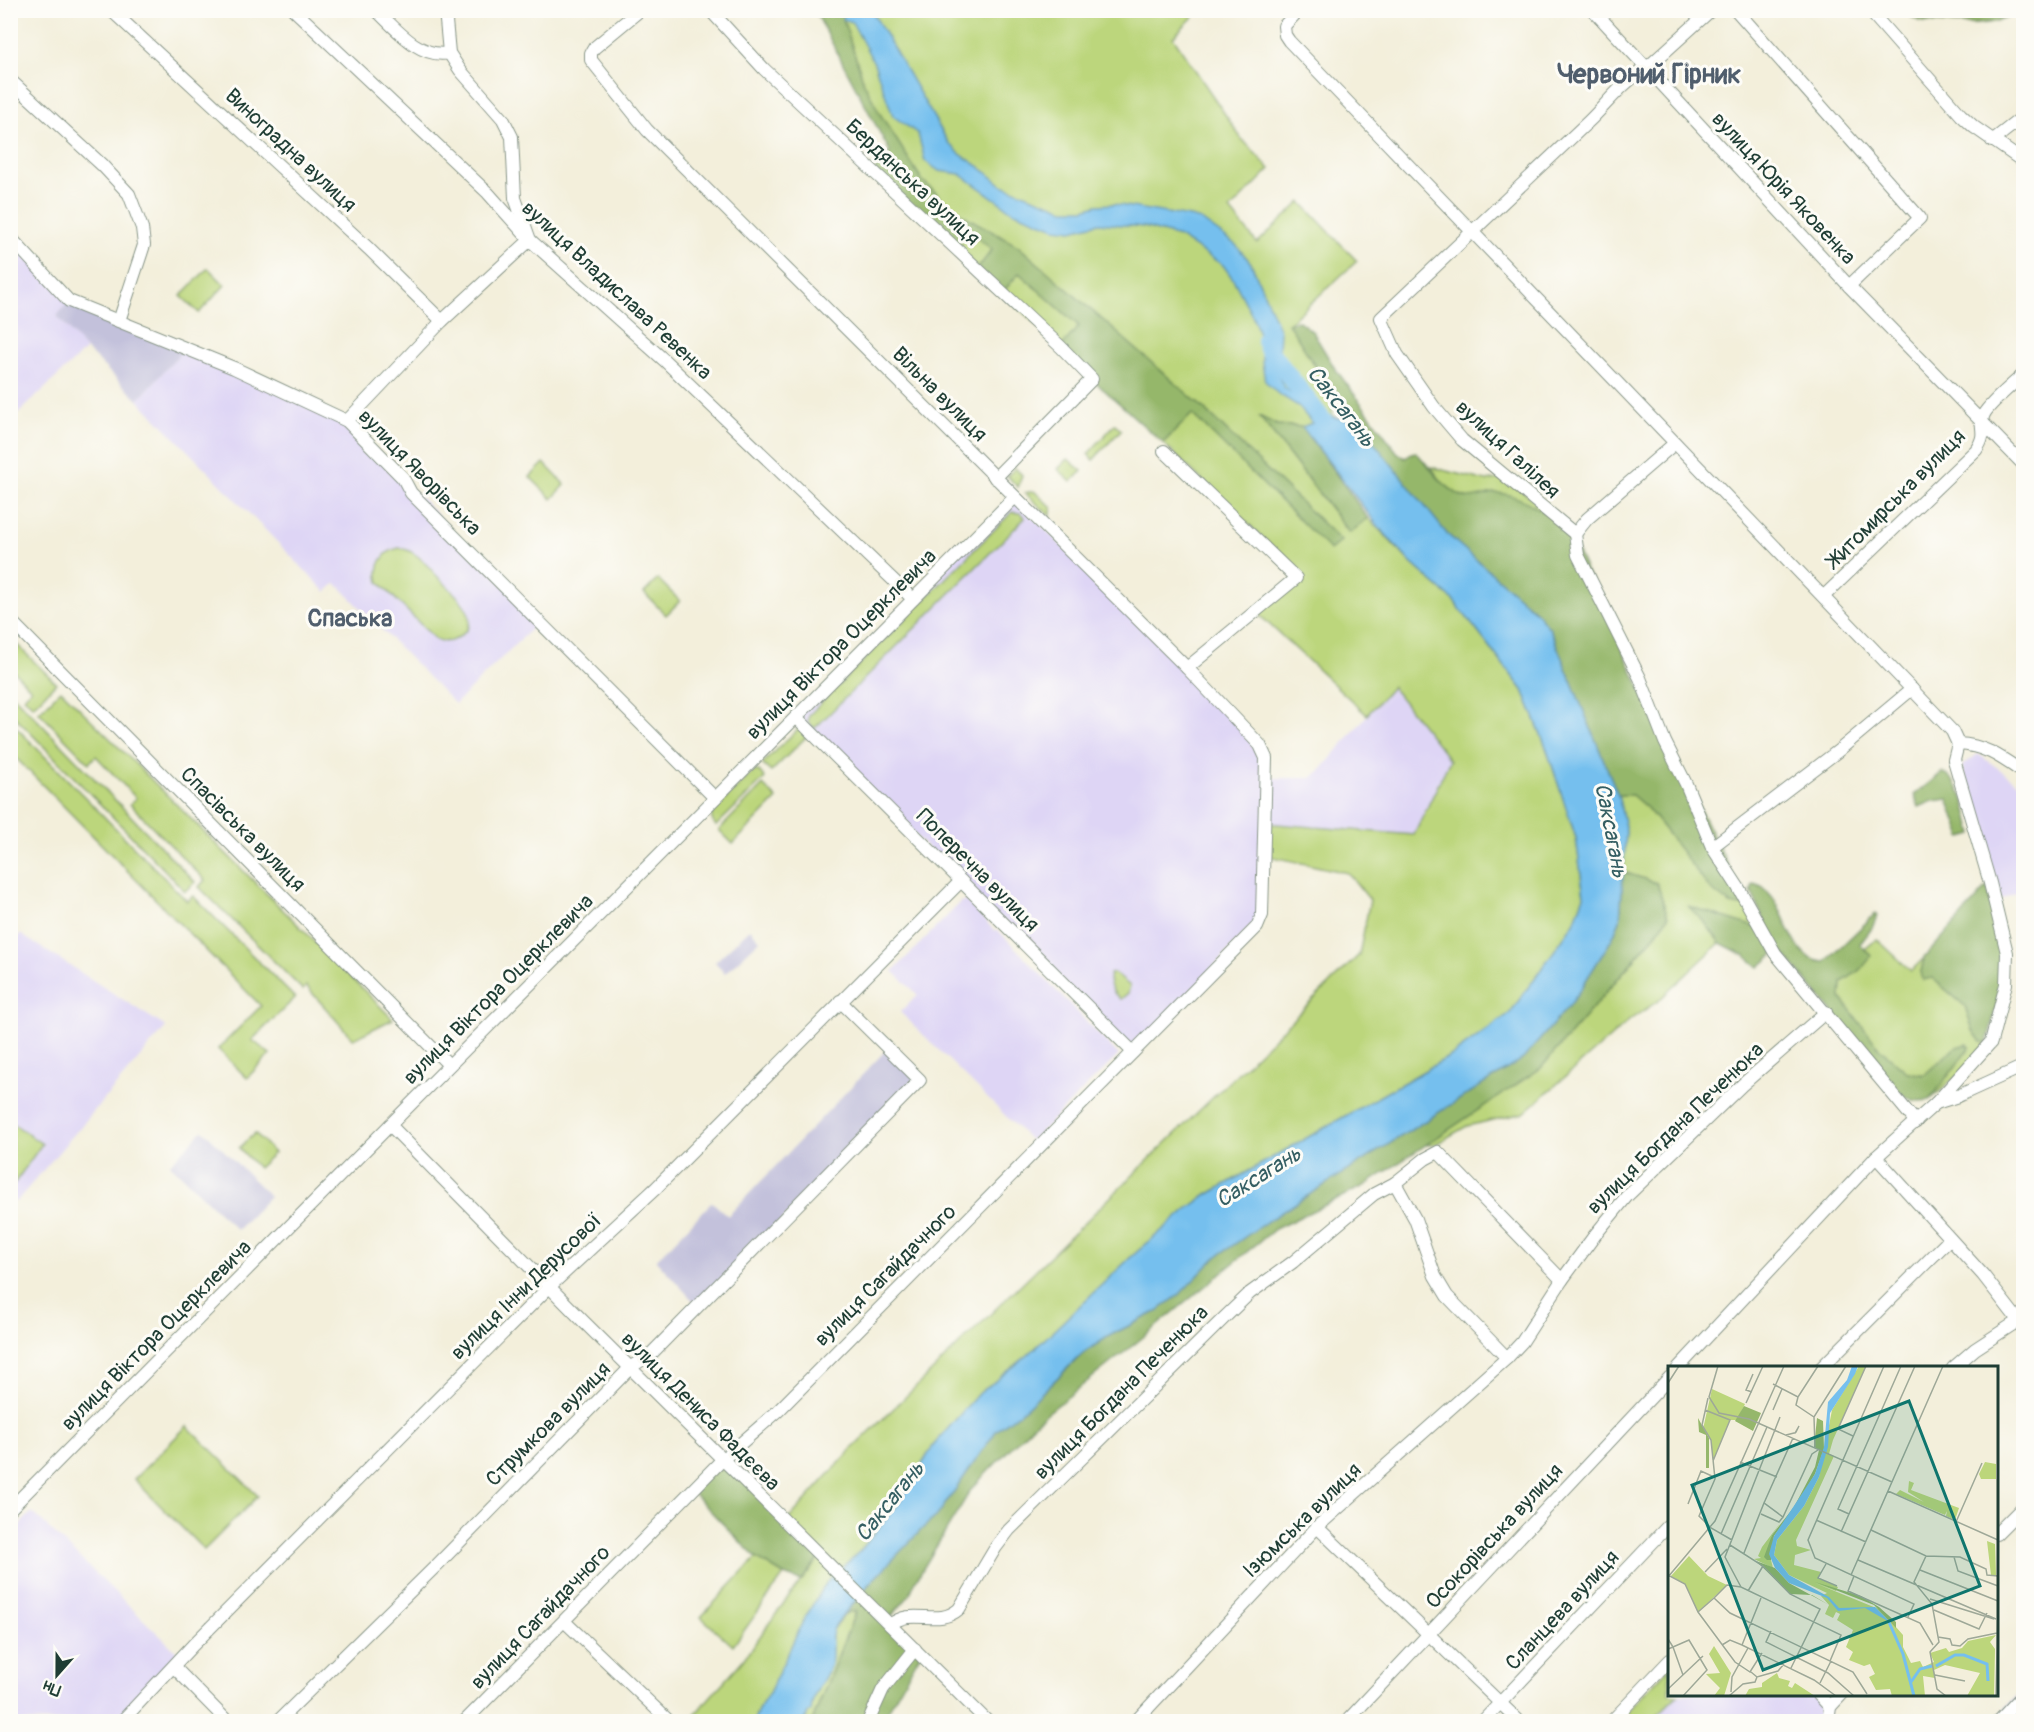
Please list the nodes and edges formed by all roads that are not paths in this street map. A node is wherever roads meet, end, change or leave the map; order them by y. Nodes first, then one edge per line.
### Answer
1 (111, 10) edge
2 (294, 10) edge
3 (376, 10) edge
4 (445, 10) edge
5 (640, 10) edge
6 (710, 10) edge
7 (1299, 10) edge
8 (1593, 10) edge
9 (1711, 10) edge
10 (1736, 10) edge
11 (1869, 10) edge
12 (449, 53) junction
13 (1647, 68) junction
14 (10, 80) edge
15 (2024, 116) edge
16 (1992, 141) junction
17 (2024, 162) edge
18 (1474, 231) junction
19 (10, 237) edge
20 (530, 240) junction
21 (1849, 286) junction
22 (119, 321) junction
23 (442, 321) junction
24 (2024, 374) edge
25 (347, 421) junction
26 (1982, 423) junction
27 (1675, 443) junction
28 (1164, 451) dead end
29 (2024, 465) edge
30 (995, 478) junction
31 (1014, 498) junction
32 (1575, 534) junction
33 (1824, 596) junction
34 (913, 599) junction
35 (10, 620) edge
36 (1187, 668) junction
37 (1912, 689) junction
38 (796, 717) junction
39 (1958, 744) junction
40 (2024, 772) edge
41 (715, 798) junction
42 (1264, 823) joint
43 (1712, 848) junction
44 (961, 881) junction
45 (840, 1001) junction
46 (1826, 1012) junction
47 (1133, 1052) junction
48 (449, 1065) junction
49 (2024, 1066) edge
50 (1936, 1103) junction
51 (1916, 1122) junction
52 (390, 1125) junction
53 (1876, 1157) junction
54 (1395, 1183) junction
55 (1950, 1239) junction
56 (1562, 1280) junction
57 (549, 1287) junction
58 (2022, 1322) edge
59 (1507, 1358) junction
60 (1680, 1366) edge
61 (1823, 1366) edge
62 (1955, 1366) edge
63 (631, 1367) junction
64 (1668, 1379) edge
65 (723, 1459) junction
66 (2024, 1506) edge
67 (10, 1509) edge
68 (1668, 1526) edge
69 (1317, 1527) junction
70 (1998, 1532) edge
71 (564, 1621) junction
72 (888, 1624) junction
73 (1429, 1633) junction
74 (915, 1649) junction
75 (1668, 1662) edge
76 (174, 1667) junction
77 (2024, 1694) edge
78 (1819, 1696) edge
79 (1841, 1696) edge
80 (1500, 1703) junction
81 (1830, 1707) junction
82 (121, 1722) edge
83 (228, 1722) edge
84 (277, 1722) edge
85 (464, 1722) edge
86 (670, 1722) edge
87 (868, 1722) edge
88 (988, 1722) edge
89 (1135, 1722) edge
90 (1346, 1722) edge
91 (1482, 1722) edge
92 (1520, 1722) edge
93 (1611, 1722) edge
94 (1828, 1722) edge
95 (1998, 1722) edge

1 - 23 street, Виноградна вулиця
2 - 20 street, вулиця Владислава Ревенка
3 - 12 street
4 - 12 street
5 - 30 street, Вільна вулиця
6 - 30 street, Бердянська вулиця
7 - 18 street
8 - 13 street, вулиця Юрія Яковенка
9 - 13 street, вулиця Галілея
10 - 21 street
11 - 16 street
12 - 20 street
13 - 18 street, вулиця Галілея
13 - 21 street, вулиця Юрія Яковенка
14 - 22 street
15 - 16 street
16 - 17 street
18 - 27 street
18 - 32 street, вулиця Галілея
19 - 22 street, вулиця Яворівська
20 - 23 street
20 - 34 street, вулиця Владислава Ревенка
21 - 26 street, Житомирська вулиця
22 - 25 street, вулиця Яворівська
23 - 25 street
24 - 26 street, Житомирська вулиця
25 - 41 street, вулиця Яворівська
26 - 29 street, Житомирська вулиця
26 - 33 street, Житомирська вулиця
27 - 32 street
27 - 33 street
28 - 36 street
30 - 31 street, Вільна вулиця
31 - 34 street, вулиця Віктора Оцерклевича
31 - 36 street, Вільна вулиця
32 - 43 street
33 - 37 street
34 - 38 street, вулиця Віктора Оцерклевича
35 - 48 street, Спасівська вулиця
36 - 42 street, Вільна вулиця
37 - 39 street
37 - 43 street
38 - 41 street, вулиця Віктора Оцерклевича
38 - 44 street, Поперечна вулиця
39 - 40 street
39 - 50 street
41 - 48 street, вулиця Віктора Оцерклевича
42 - 47 street, вулиця Сагайдачного
43 - 46 street
44 - 45 street, вулиця Інни Дерусової
44 - 47 street, Поперечна вулиця
45 - 57 street, вулиця Інни Дерусової
45 - 63 street, Струмкова вулиця
46 - 51 street
46 - 56 street, вулиця Богдана Печенюка
47 - 65 street, вулиця Сагайдачного
48 - 52 street, вулиця Віктора Оцерклевича
49 - 50 street
50 - 51 street
51 - 53 street
52 - 57 street, вулиця Дениса Фадєєва
52 - 67 street, вулиця Віктора Оцерклевича
53 - 55 street
53 - 60 street
54 - 56 street, вулиця Богдана Печенюка
54 - 59 street
54 - 72 street, вулиця Богдана Печенюка
55 - 58 street
55 - 61 street
56 - 59 street, вулиця Богдана Печенюка
57 - 63 street, вулиця Дениса Фадєєва
57 - 76 street, вулиця Інни Дерусової
58 - 62 street
59 - 69 street, Ізюмська вулиця
63 - 65 street, вулиця Дениса Фадєєва
63 - 84 street, Струмкова вулиця
64 - 73 street, Осокорівська вулиця
65 - 71 street, вулиця Сагайдачного
65 - 72 street, вулиця Дениса Фадєєва
66 - 70 street
68 - 80 street, Сланцева вулиця
69 - 73 street
69 - 89 street, Ізюмська вулиця
71 - 85 street, вулиця Сагайдачного
71 - 86 street
72 - 74 street, вулиця Дениса Фадєєва
73 - 80 street
73 - 90 street, Осокорівська вулиця
74 - 87 street
74 - 88 street, вулиця Дениса Фадєєва
75 - 93 street
76 - 82 street, вулиця Інни Дерусової
76 - 83 street
77 - 95 street
78 - 81 street
79 - 81 street
80 - 91 street, Сланцева вулиця
80 - 92 street
81 - 94 street

